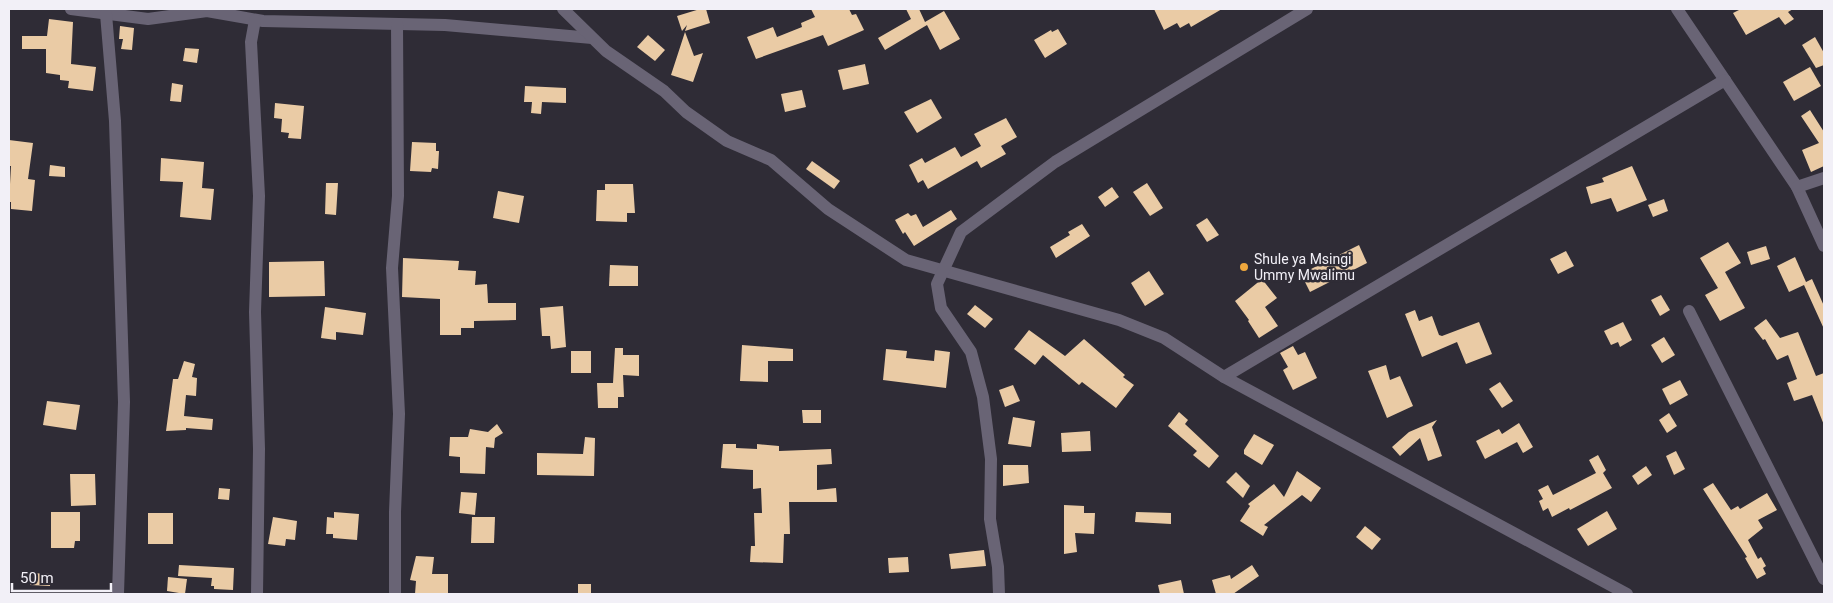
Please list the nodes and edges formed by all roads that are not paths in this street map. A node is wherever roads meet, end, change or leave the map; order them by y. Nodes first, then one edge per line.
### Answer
1 (71, 9) edge
2 (563, 9) edge
3 (1306, 9) edge
4 (1677, 9) edge
5 (106, 14) junction
6 (255, 20) junction
7 (398, 24) junction
8 (592, 38) junction
9 (1725, 80) junction
10 (1824, 178) edge
11 (1798, 187) junction
12 (1824, 246) edge
13 (943, 270) junction
14 (1689, 311) dead end
15 (1224, 377) junction
16 (1824, 579) edge
17 (118, 594) edge
18 (257, 594) edge
19 (395, 594) edge
20 (998, 594) edge
21 (1627, 594) edge

1 - 5 street
2 - 8 street
3 - 13 street
4 - 9 street
5 - 6 street
5 - 17 street
6 - 7 street
6 - 18 street
7 - 8 street
7 - 19 street
8 - 13 street
9 - 11 street
9 - 15 street
10 - 11 street
11 - 12 street
13 - 15 street
13 - 20 street
14 - 16 street
15 - 21 street

